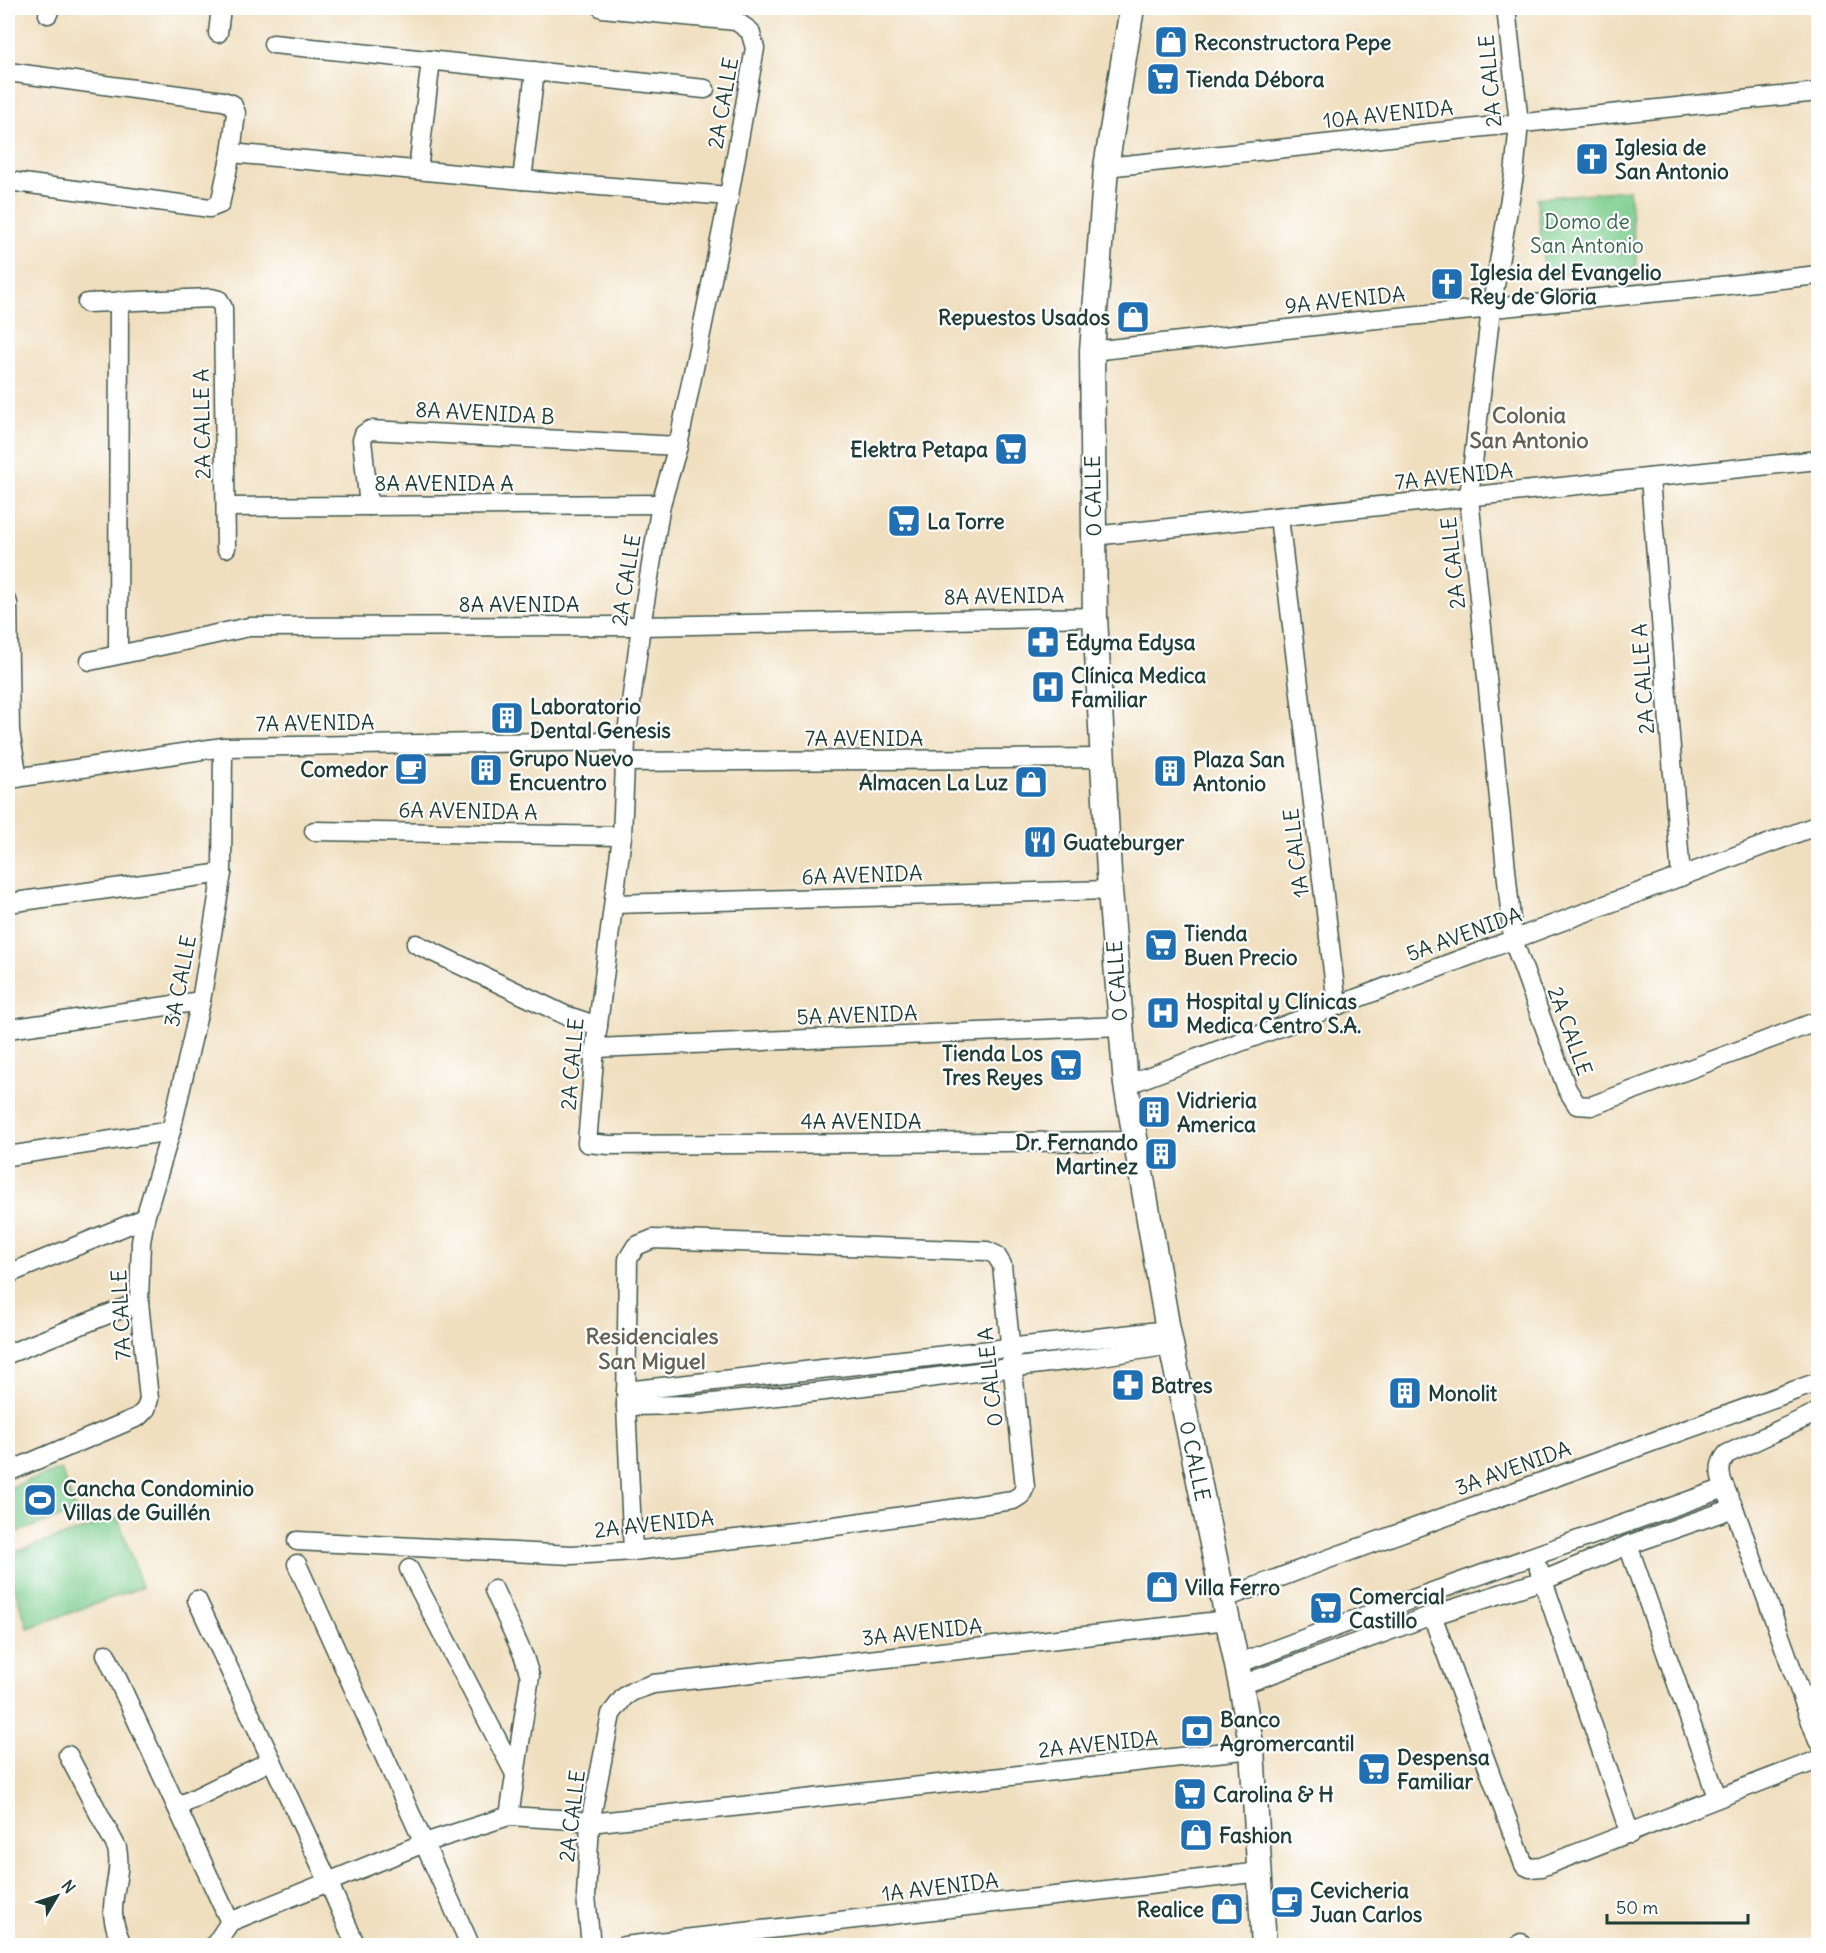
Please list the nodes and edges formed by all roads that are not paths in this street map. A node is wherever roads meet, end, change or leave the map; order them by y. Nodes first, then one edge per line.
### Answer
1 (221, 8) edge
2 (602, 8) edge
3 (1132, 8) edge
4 (1506, 8) edge
5 (219, 33) dead end
6 (273, 44) dead end
7 (431, 60) junction
8 (535, 71) junction
9 (8, 72) edge
10 (705, 89) dead end
11 (1818, 92) edge
12 (1519, 123) junction
13 (231, 153) junction
14 (1106, 167) junction
15 (418, 170) junction
16 (522, 180) junction
17 (8, 181) edge
18 (729, 196) junction
19 (1818, 276) edge
20 (119, 301) junction
21 (87, 303) dead end
22 (1491, 309) junction
23 (1092, 351) junction
24 (678, 446) junction
25 (1818, 460) edge
26 (1650, 478) junction
27 (1469, 497) junction
28 (661, 504) junction
29 (369, 506) junction
30 (226, 507) junction
31 (1279, 517) junction
32 (1094, 536) junction
33 (226, 548) dead end
34 (8, 603) edge
35 (1095, 617) junction
36 (641, 626) junction
37 (118, 654) junction
38 (90, 660) dead end
39 (9, 731) edge
40 (626, 741) junction
41 (223, 747) junction
42 (1103, 758) junction
43 (625, 762) junction
44 (13, 778) edge
45 (1818, 825) edge
46 (314, 831) dead end
47 (622, 836) junction
48 (222, 873) junction
49 (1681, 877) junction
50 (1110, 890) junction
51 (8, 903) edge
52 (614, 904) junction
53 (1513, 940) junction
54 (416, 944) dead end
55 (201, 1001) junction
56 (1337, 1005) junction
57 (1818, 1021) edge
58 (598, 1026) junction
59 (1121, 1026) junction
60 (8, 1029) edge
61 (595, 1048) junction
62 (1126, 1085) junction
63 (171, 1131) junction
64 (1136, 1142) junction
65 (587, 1143) joint
66 (8, 1156) edge
67 (145, 1218) junction
68 (8, 1274) edge
69 (139, 1302) junction
70 (1169, 1337) junction
71 (1010, 1348) junction
72 (8, 1354) edge
73 (1012, 1368) junction
74 (822, 1369) junction
75 (1818, 1382) edge
76 (825, 1391) junction
77 (626, 1398) junction
78 (1818, 1415) edge
79 (8, 1472) edge
80 (1725, 1488) junction
81 (1013, 1500) joint
82 (1734, 1508) junction
83 (297, 1541) dead end
84 (1628, 1545) junction
85 (633, 1551) junction
86 (1533, 1556) junction
87 (297, 1564) dead end
88 (409, 1569) dead end
89 (1544, 1580) junction
90 (494, 1590) dead end
91 (197, 1600) dead end
92 (1226, 1610) junction
93 (1432, 1615) junction
94 (106, 1654) dead end
95 (1239, 1675) junction
96 (624, 1697) joint
97 (1818, 1741) edge
98 (1252, 1749) junction
99 (68, 1755) dead end
100 (272, 1760) junction
101 (1818, 1760) edge
102 (515, 1774) junction
103 (1717, 1797) junction
104 (177, 1807) junction
105 (509, 1816) junction
106 (590, 1823) junction
107 (1630, 1834) junction
108 (424, 1843) junction
109 (1261, 1872) junction
110 (328, 1881) junction
111 (230, 1922) junction
112 (468, 1940) dead end
113 (717, 1941) edge
114 (123, 1946) edge
115 (214, 1946) edge
116 (356, 1946) edge
117 (591, 1946) edge
118 (624, 1946) edge
119 (1264, 1946) edge

1 - 5 street
2 - 18 street, 2A CALLE
3 - 14 main road, 0 CALLE
4 - 12 street, 2A CALLE
6 - 7 street
7 - 8 street
7 - 15 street
8 - 10 street
8 - 16 street
9 - 13 street
11 - 12 street, 10A AVENIDA
12 - 14 street, 10A AVENIDA
12 - 22 street, 2A CALLE
13 - 15 street
13 - 17 street
14 - 23 main road, 0 CALLE
15 - 16 street
16 - 18 street
18 - 24 street, 2A CALLE
19 - 22 street, 9A AVENIDA
20 - 21 street
20 - 30 street, 2A CALLE A
20 - 37 street
22 - 23 street, 9A AVENIDA
22 - 27 street, 2A CALLE
23 - 32 main road, 0 CALLE
24 - 28 street, 2A CALLE
24 - 29 street, 8A AVENIDA B
25 - 26 street, 7A AVENIDA
26 - 27 street, 7A AVENIDA
26 - 49 street, 2A CALLE A
27 - 31 street, 7A AVENIDA
27 - 53 street, 2A CALLE
28 - 29 street, 8A AVENIDA A
28 - 36 street, 2A CALLE
29 - 30 street, 8A AVENIDA A
30 - 33 street, 2A CALLE A
31 - 32 street, 7A AVENIDA
31 - 56 street, 1A CALLE
32 - 35 main road, 0 CALLE
34 - 39 street
35 - 36 street, 8A AVENIDA
35 - 42 main road, 0 CALLE
36 - 37 street, 8A AVENIDA
36 - 40 street, 2A CALLE
37 - 38 street, 8A AVENIDA
39 - 44 street
40 - 41 street, 7A AVENIDA
40 - 43 street, 2A CALLE
41 - 44 street, 7A AVENIDA
41 - 48 street, 3A CALLE
42 - 43 street, 7A AVENIDA
42 - 50 main road, 0 CALLE
43 - 47 street, 2A CALLE
45 - 49 street, 5A AVENIDA
46 - 47 street, 6A AVENIDA A
47 - 52 street, 2A CALLE
48 - 51 street
48 - 55 street, 3A CALLE
49 - 53 street, 5A AVENIDA
50 - 52 street, 6A AVENIDA
50 - 59 main road, 0 CALLE
52 - 58 street, 2A CALLE
53 - 56 street, 5A AVENIDA
53 - 57 street, 2A CALLE
54 - 58 street
55 - 60 street
55 - 63 street, 3A CALLE
56 - 62 street, 5A AVENIDA
58 - 61 street, 2A CALLE
59 - 61 street, 5A AVENIDA
59 - 62 main road, 0 CALLE
61 - 65 street, 2A CALLE
62 - 64 main road, 0 CALLE
63 - 66 street
63 - 67 street, 3A CALLE
64 - 65 street, 4A AVENIDA
64 - 70 main road, 0 CALLE
67 - 68 street
67 - 69 street, 7A CALLE
69 - 72 street
69 - 79 street, 7A CALLE
70 - 71 street
70 - 73 street
70 - 92 main road, 0 CALLE
71 - 73 street, 0 CALLE A
71 - 74 street
71 - 77 street, 0 CALLE A
73 - 76 street
73 - 81 street, 0 CALLE A
74 - 76 street
74 - 77 street
75 - 92 street, 3A AVENIDA
76 - 77 street
77 - 85 street
78 - 80 street
80 - 82 street
80 - 86 street
81 - 85 street, 2A AVENIDA
82 - 84 street
82 - 97 street
83 - 85 street, 2A AVENIDA
84 - 89 street
84 - 103 street
86 - 89 street
86 - 95 street
87 - 108 street
88 - 102 street
89 - 93 street
89 - 107 street
90 - 102 street
91 - 100 street
92 - 95 main road, 0 CALLE
92 - 96 street, 3A AVENIDA
93 - 95 street
93 - 107 street
94 - 104 street
95 - 98 main road, 0 CALLE
96 - 106 street, 2A CALLE
98 - 106 street, 2A AVENIDA
98 - 109 main road, 0 CALLE
99 - 114 street
100 - 104 street
100 - 110 street
101 - 103 street
102 - 105 street
103 - 107 street
104 - 111 street
105 - 106 street, 2A AVENIDA
105 - 108 street
106 - 117 street, 2A CALLE
108 - 110 street
108 - 112 street
109 - 113 street, 1A AVENIDA
109 - 119 main road, 0 CALLE
110 - 111 street
110 - 116 street
111 - 115 street
113 - 118 street, 1A AVENIDA

